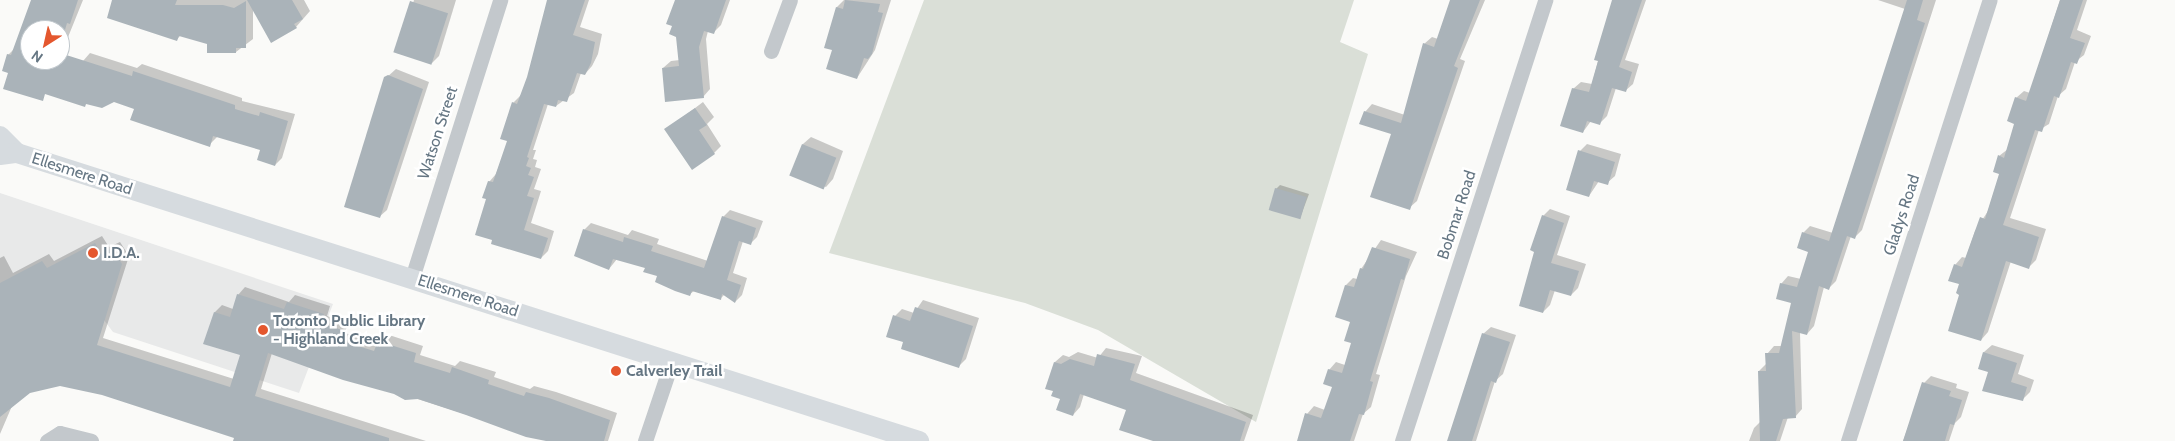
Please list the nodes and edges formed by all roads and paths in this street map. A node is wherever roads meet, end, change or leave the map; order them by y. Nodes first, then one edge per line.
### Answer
1 (500, 0) edge
2 (790, 0) edge
3 (1545, 0) edge
4 (1990, 0) edge
5 (771, 51) dead end
6 (0, 136) edge
7 (8, 154) edge
8 (412, 278) junction
9 (672, 361) junction
10 (909, 439) edge
11 (47, 441) edge
12 (91, 441) edge
13 (645, 441) edge
14 (1402, 441) edge
15 (1848, 441) edge

1 - 8 street, Watson Street
2 - 5 street
3 - 14 street, Bobmar Road
4 - 15 street, Gladys Road
6 - 7 main road, Ellesmere Road
7 - 8 main road, Ellesmere Road
8 - 9 main road, Ellesmere Road
9 - 10 main road, Ellesmere Road
9 - 13 street
11 - 12 street

